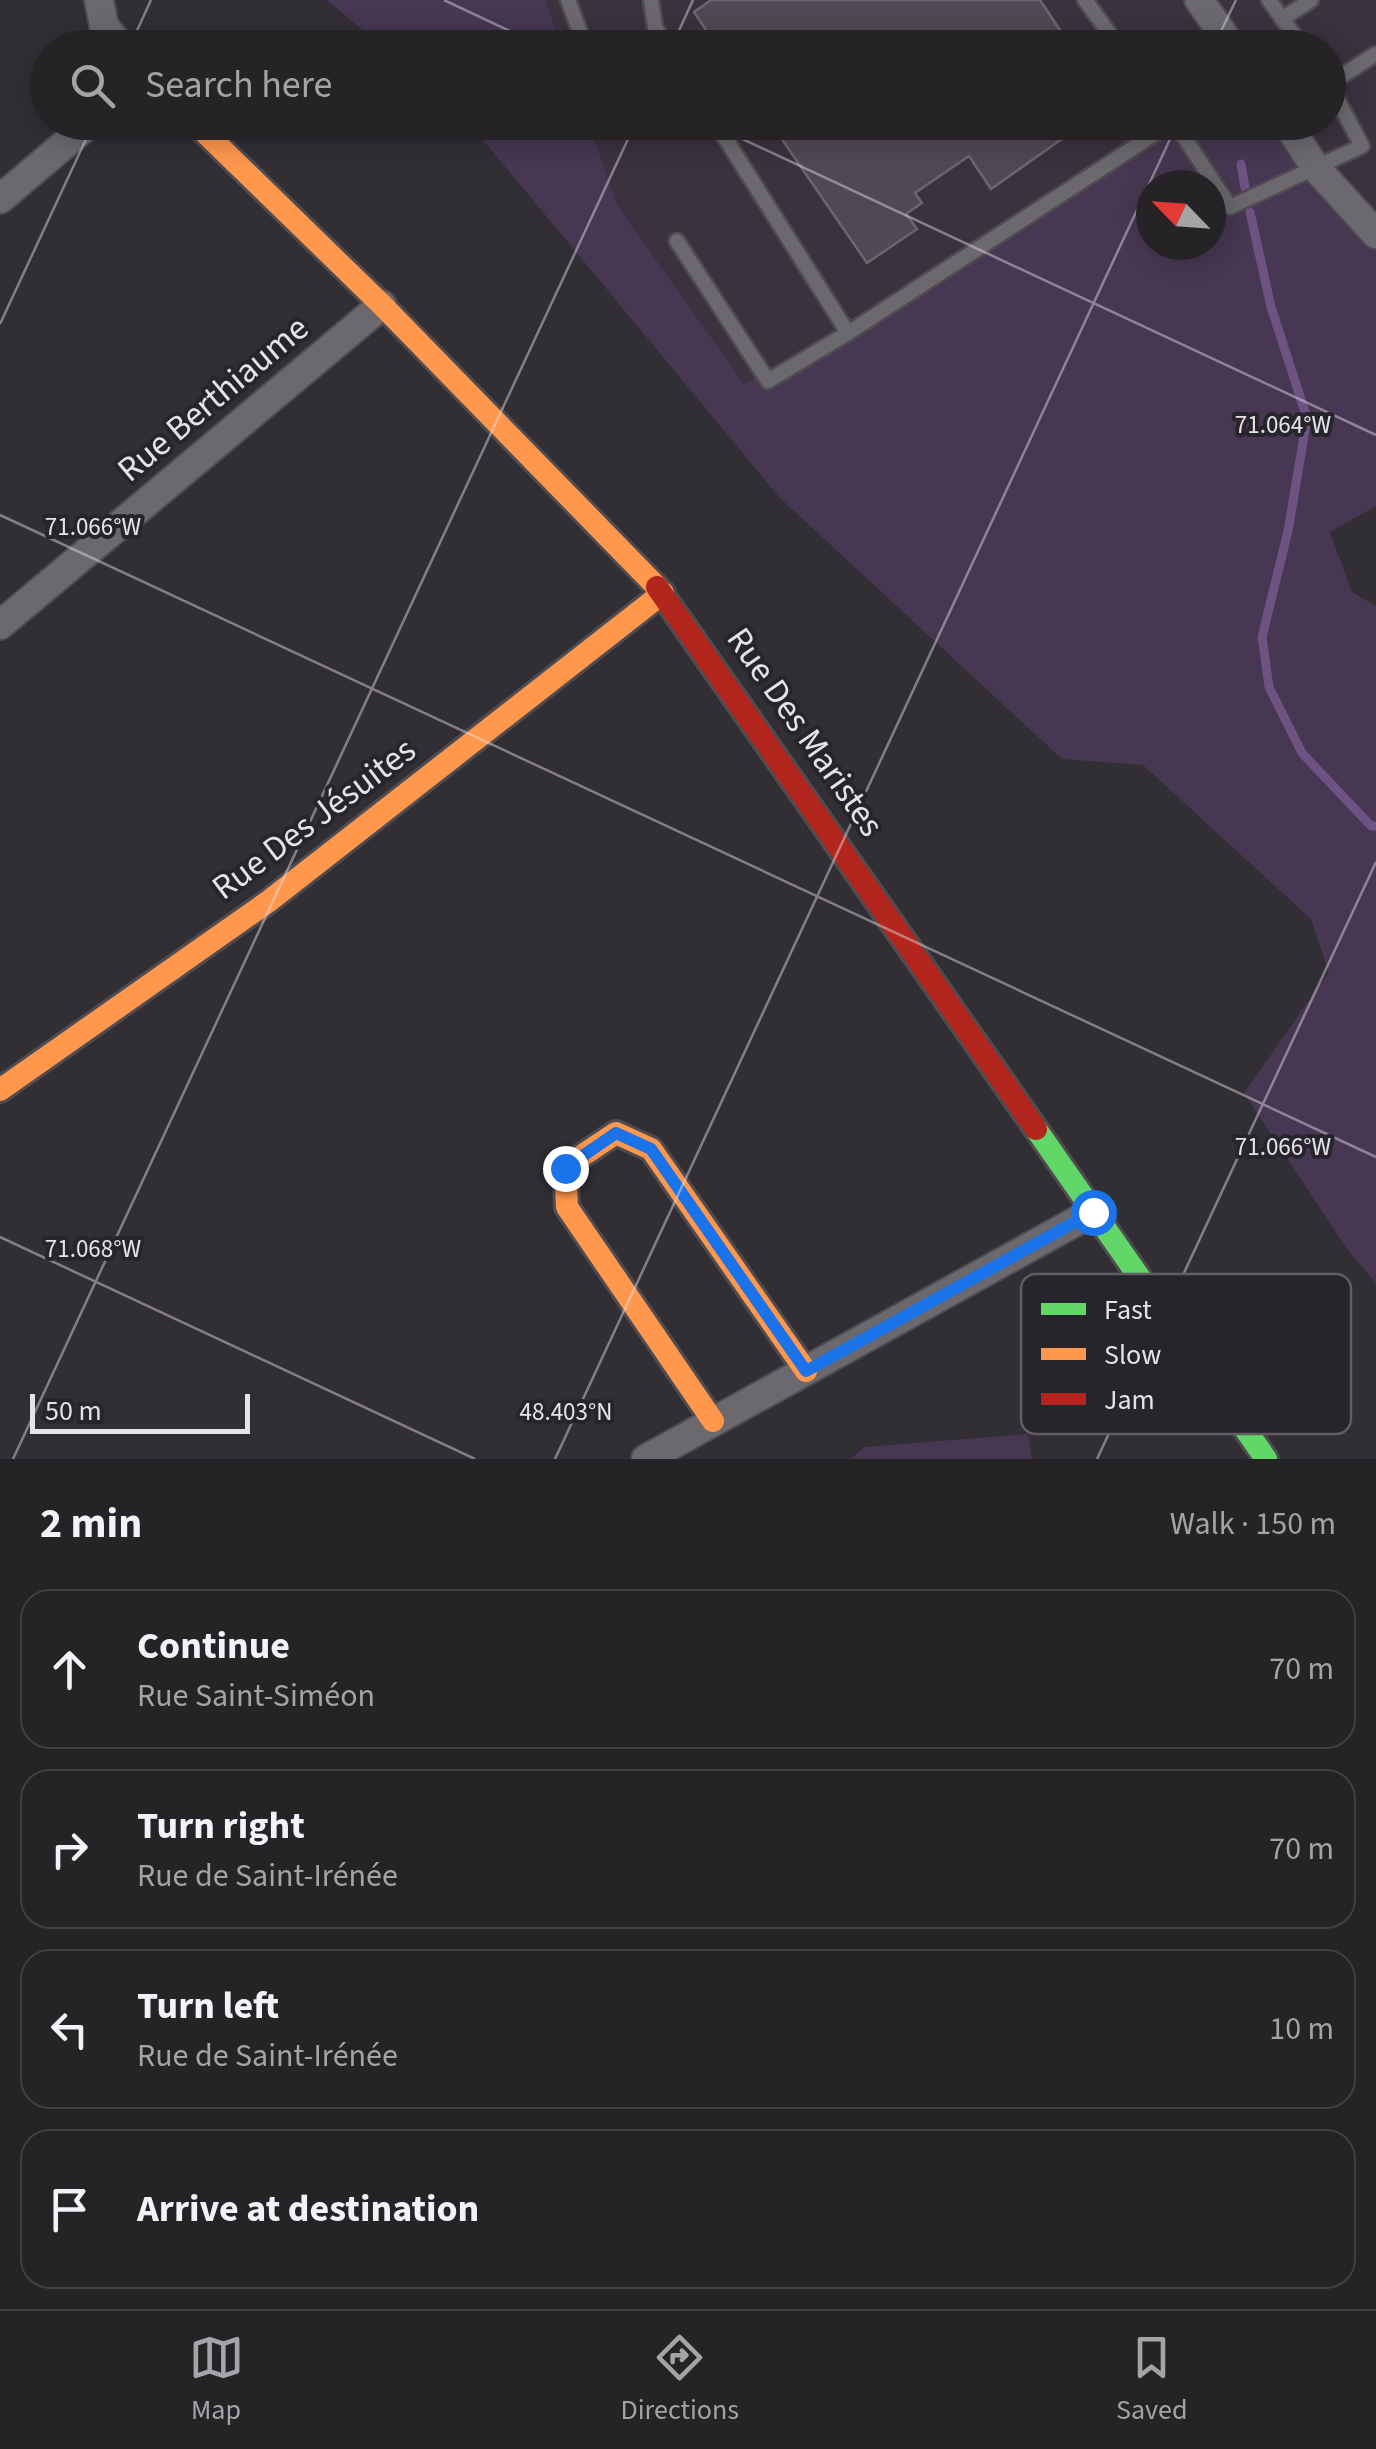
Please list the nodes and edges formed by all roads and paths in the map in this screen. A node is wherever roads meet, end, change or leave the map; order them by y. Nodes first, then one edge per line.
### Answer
1 (99, 0) edge
2 (568, 0) edge
3 (651, 0) edge
4 (1085, 0) edge
5 (1199, 0) edge
6 (1269, 0) edge
7 (1311, 0) edge
8 (1282, 19) junction
9 (107, 30) edge
10 (579, 30) edge
11 (657, 30) edge
12 (1107, 30) edge
13 (1220, 30) edge
14 (1290, 30) edge
15 (1376, 54) edge
16 (1346, 73) edge
17 (1346, 110) edge
18 (70, 140) edge
19 (212, 140) edge
20 (727, 140) edge
21 (1146, 140) edge
22 (1186, 140) edge
23 (1298, 140) edge
24 (1369, 146) edge
25 (1315, 166) junction
26 (0, 200) edge
27 (1376, 234) edge
28 (677, 240) dead end
29 (382, 305) junction
30 (848, 333) junction
31 (663, 593) junction
32 (0, 624) edge
33 (0, 1090) edge
34 (1093, 1212) junction
35 (1136, 1274) edge
36 (806, 1371) junction
37 (713, 1421) junction
38 (1248, 1434) edge
39 (646, 1459) edge
40 (1266, 1459) edge

1 - 9 street
2 - 10 lane
3 - 11 lane
4 - 12 lane
5 - 13 street
6 - 8 lane
7 - 8 lane
8 - 14 lane
15 - 16 lane
17 - 24 lane
18 - 26 street
19 - 29 street, Rue Des Maristes
20 - 30 lane
21 - 30 lane
22 - 25 lane
23 - 25 street
24 - 25 lane
25 - 27 street
28 - 30 lane
29 - 31 street, Rue Des Maristes
29 - 32 street, Rue Berthiaume
31 - 33 street, Rue Des Jésuites
31 - 34 street, Rue Des Maristes
34 - 35 street, Rue Des Maristes
34 - 36 street
36 - 37 street
36 - 37 street
37 - 39 street
38 - 40 street, Rue Des Maristes

